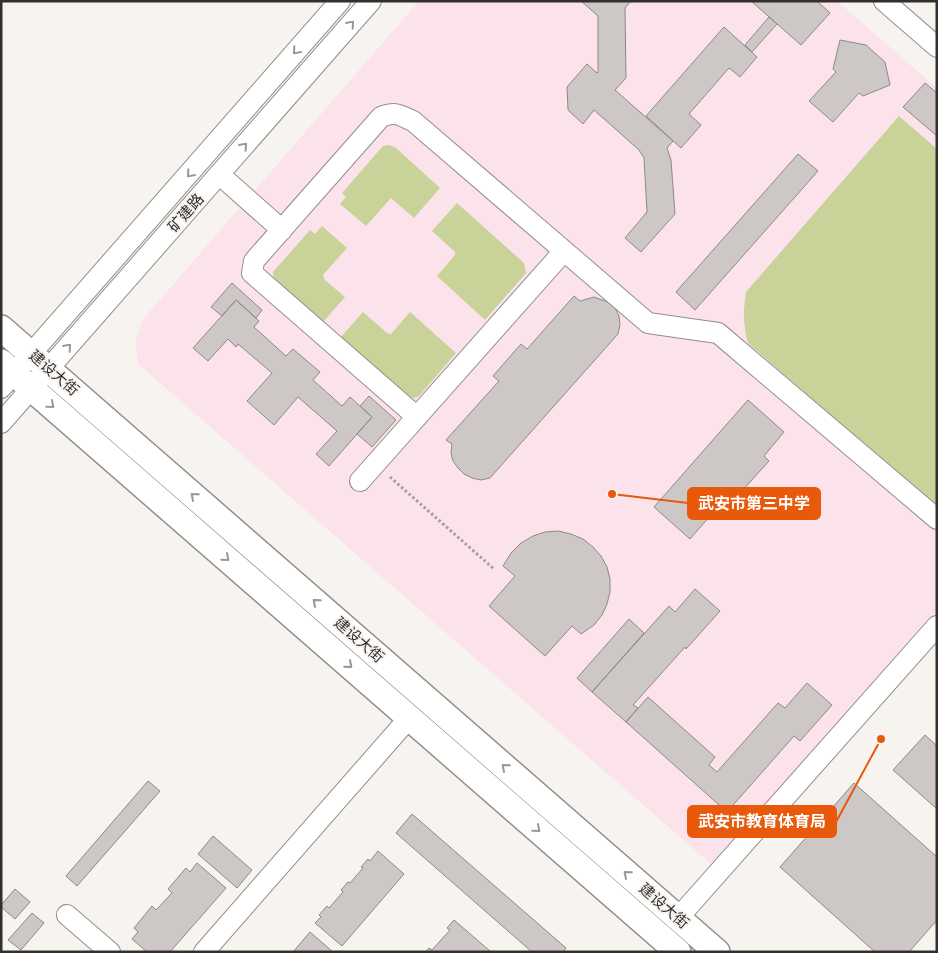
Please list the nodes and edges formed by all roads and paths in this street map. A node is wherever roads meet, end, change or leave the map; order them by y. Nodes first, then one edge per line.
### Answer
1 (340, 1) edge
2 (371, 1) edge
3 (884, 1) edge
4 (937, 47) edge
5 (220, 175) junction
6 (282, 230) junction
7 (564, 251) junction
8 (1, 328) edge
9 (40, 362) junction
10 (12, 378) edge
11 (417, 417) junction
12 (1, 424) edge
13 (375, 464) junction
14 (360, 481) dead end
15 (937, 519) edge
16 (494, 569) dead end
17 (937, 626) edge
18 (409, 718) junction
19 (67, 915) dead end
20 (678, 918) junction
21 (110, 952) edge
22 (204, 952) edge
23 (678, 952) edge
24 (716, 952) edge

1 -> 9 street, 矿建路
5 -> 2 street, 矿建路
3 - 4 street
5 - 6 street
9 -> 5 street, 矿建路
6 - 7 street
6 - 11 street
7 - 11 street
7 - 15 street
8 - 9 main road, 建设大街
9 - 10 street, 矿建路
20 -> 9 main road, 建设大街
10 - 12 street, 矿建路
10 -> 18 main road, 建设大街
11 - 13 street
13 - 14 street
13 - 16 path
17 - 20 street
18 - 22 street
18 -> 23 main road, 建设大街
19 - 21 street
20 - 24 main road, 建设大街

